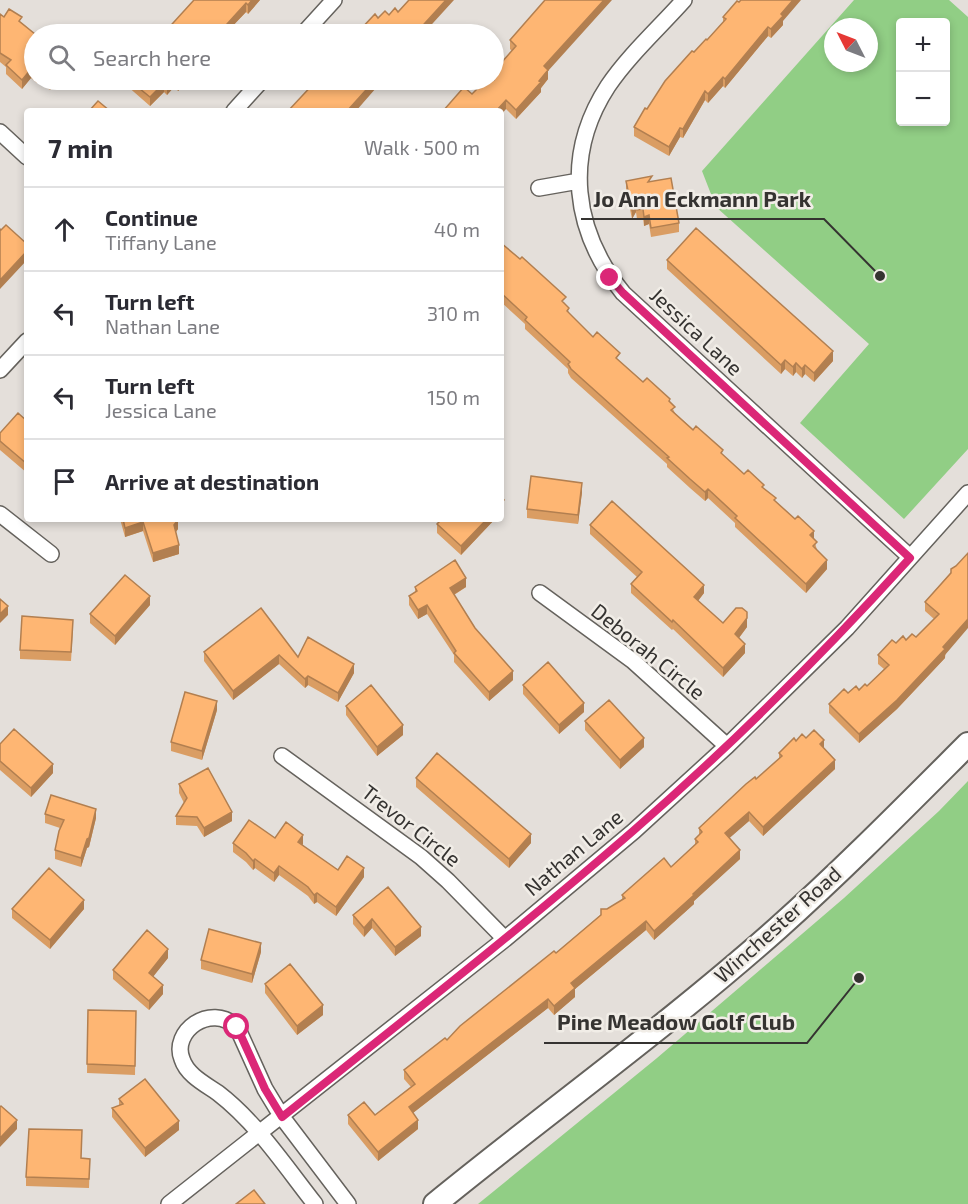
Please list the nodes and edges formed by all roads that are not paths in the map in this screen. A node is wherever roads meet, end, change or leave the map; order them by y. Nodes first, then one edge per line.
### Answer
1 (334, 0) edge
2 (684, 0) edge
3 (312, 24) edge
4 (253, 90) edge
5 (237, 108) edge
6 (0, 132) edge
7 (24, 154) edge
8 (579, 181) junction
9 (539, 188) dead end
10 (24, 343) edge
11 (0, 370) edge
12 (968, 493) edge
13 (0, 514) edge
14 (51, 554) dead end
15 (910, 558) junction
16 (540, 593) dead end
17 (968, 744) edge
18 (727, 746) junction
19 (282, 756) dead end
20 (505, 939) junction
21 (282, 1117) junction
22 (260, 1134) junction
23 (169, 1204) edge
24 (315, 1204) edge
25 (348, 1204) edge
26 (435, 1204) edge

1 - 3 street
2 - 8 street, Jessica Lane
4 - 5 street
6 - 7 street
8 - 9 street
8 - 15 street, Jessica Lane
10 - 11 street
12 - 15 street, Nathan Lane
13 - 14 street
15 - 18 street, Nathan Lane
16 - 18 street, Deborah Circle
17 - 26 main road, Winchester Road
18 - 20 street, Nathan Lane
19 - 20 street, Trevor Circle
20 - 21 street, Nathan Lane
21 - 22 street, Nathan Lane
21 - 22 street
21 - 25 street
22 - 23 street, Nathan Lane
22 - 24 street

